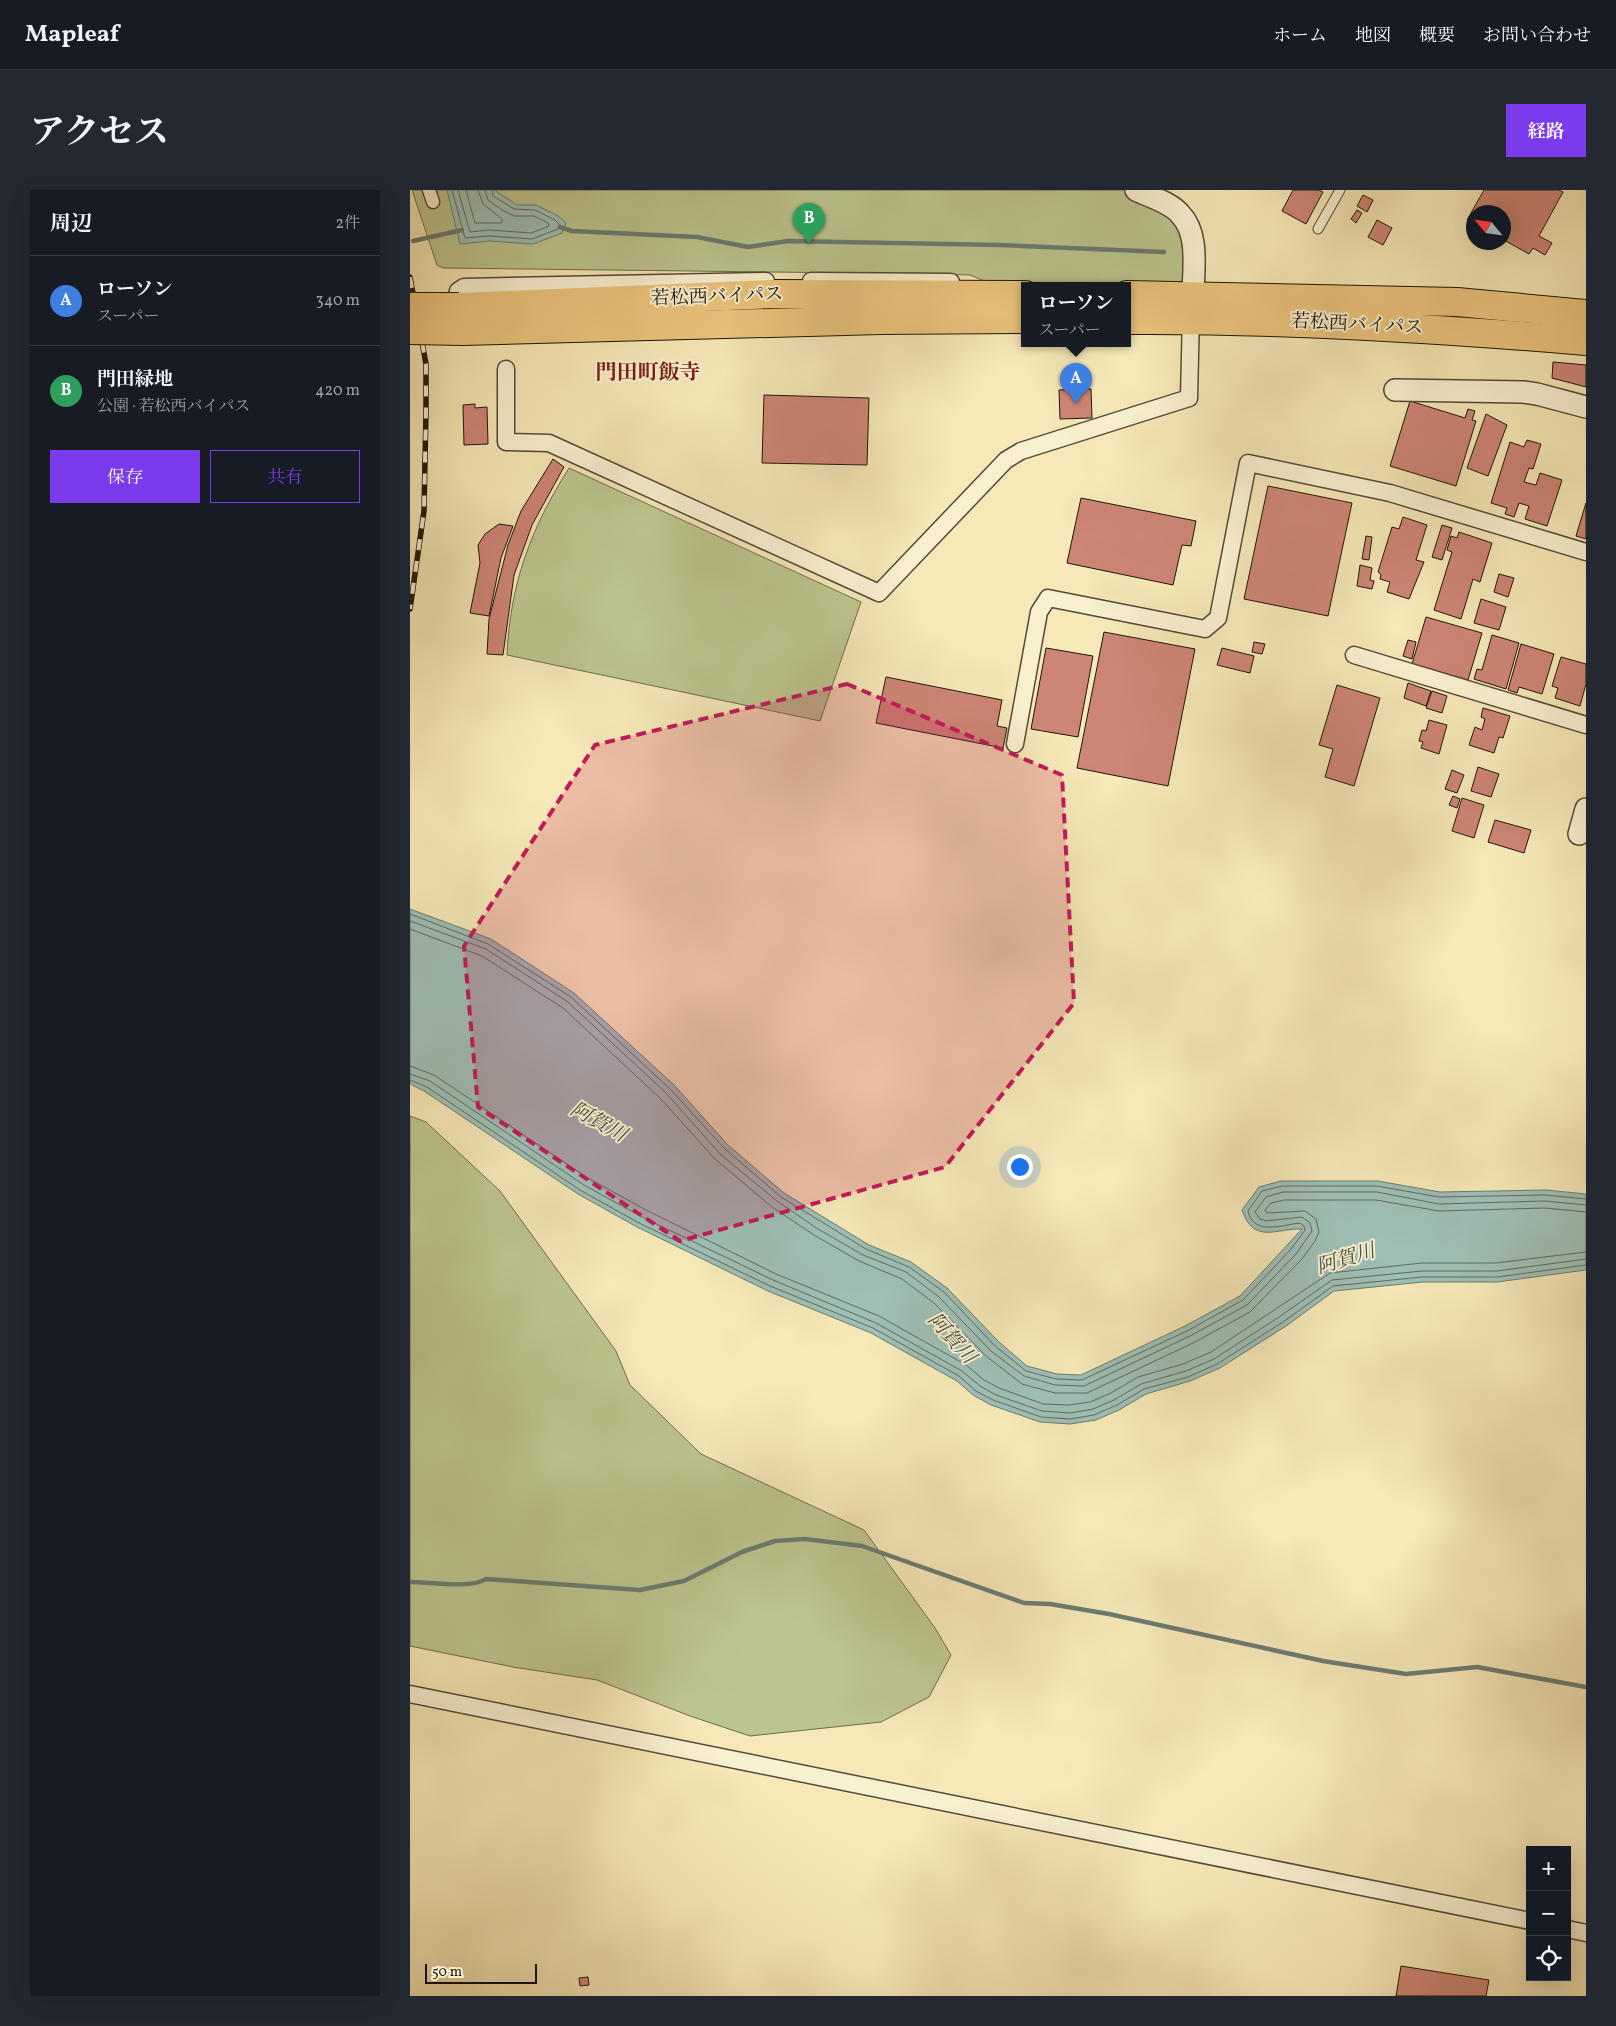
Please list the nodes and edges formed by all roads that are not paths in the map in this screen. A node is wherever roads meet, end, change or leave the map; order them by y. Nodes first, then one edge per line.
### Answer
1 (1136, 190) edge
2 (1340, 190) edge
3 (1318, 229) dead end
4 (996, 295) junction
5 (1021, 295) edge
6 (1131, 297) edge
7 (410, 307) edge
8 (1192, 308) junction
9 (1586, 314) edge
10 (461, 319) junction
11 (1131, 319) edge
12 (1021, 320) edge
13 (1021, 327) edge
14 (410, 330) edge
15 (1586, 341) edge
16 (506, 369) dead end
17 (1395, 390) dead end
18 (1586, 407) edge
19 (1586, 552) edge
20 (1354, 655) dead end
21 (1586, 725) edge
22 (1015, 744) dead end
23 (1586, 809) edge
24 (1579, 834) dead end
25 (410, 1694) edge
26 (1526, 1920) edge
27 (1571, 1930) edge
28 (1586, 1933) edge

1 - 8 street
2 - 3 lane
4 - 5 highway, 若松西バイパス
4 - 10 highway, 若松西バイパス
4 - 13 street
6 - 8 highway, 若松西バイパス
7 - 10 highway, 若松西バイパス, bridge
8 - 9 highway, 若松西バイパス
8 - 11 highway, 若松西バイパス
8 - 15 highway, 若松西バイパス
8 - 16 street
10 - 12 highway, 若松西バイパス
10 - 14 highway, 若松西バイパス, bridge
17 - 18 street
19 - 22 street
20 - 21 street
23 - 24 street
25 - 26 street
27 - 28 street

